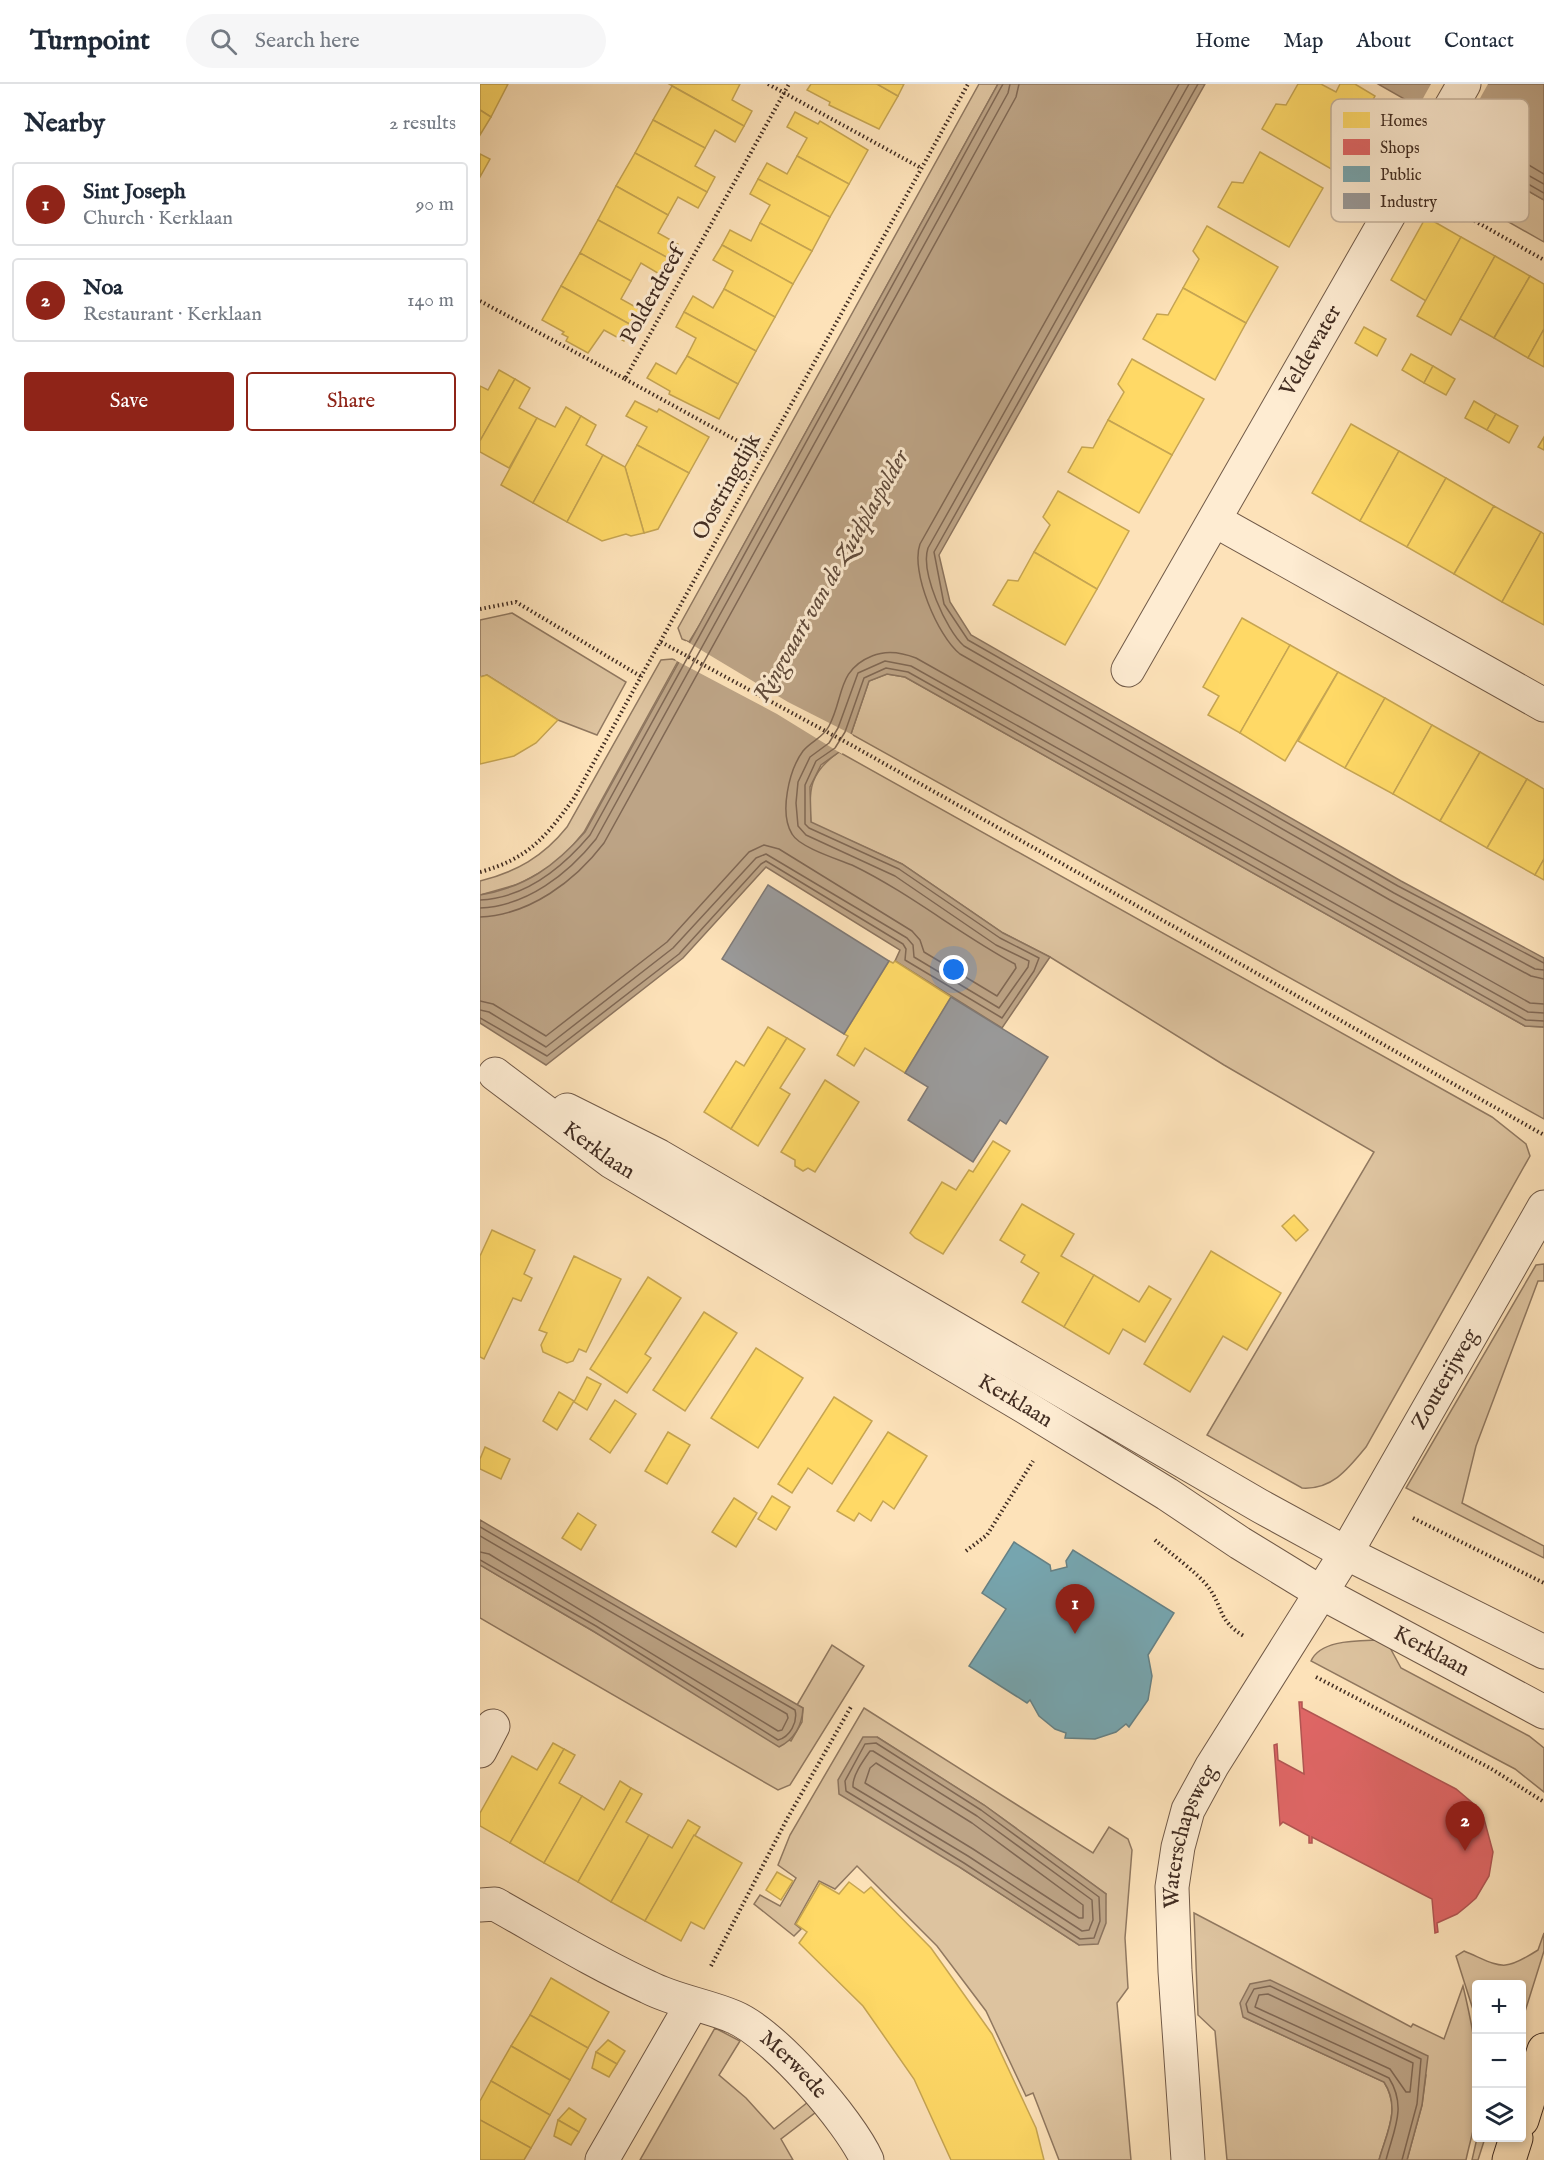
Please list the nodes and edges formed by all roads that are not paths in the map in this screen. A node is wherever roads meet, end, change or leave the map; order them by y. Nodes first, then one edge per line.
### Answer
1 (1464, 84) edge
2 (1456, 99) edge
3 (1387, 222) edge
4 (1216, 521) junction
5 (1128, 670) dead end
6 (1544, 705) edge
7 (487, 1070) edge
8 (1540, 1222) edge
9 (1346, 1553) junction
10 (1320, 1593) junction
11 (1544, 1652) edge
12 (1544, 1712) edge
13 (480, 1905) edge
14 (692, 2004) junction
15 (1544, 2050) edge
16 (1526, 2105) edge
17 (1515, 2142) edge
18 (602, 2160) edge
19 (867, 2160) edge
20 (1188, 2160) edge
21 (1509, 2160) edge

1 - 2 street, Veldewater
3 - 4 street, Veldewater
4 - 5 street, Veldewater
4 - 6 street
7 - 9 street, Kerklaan
7 - 10 street, Kerklaan
8 - 9 street, Zouterijweg
9 - 10 street, Waterschapsweg
9 - 11 street, Kerklaan
10 - 12 street, Kerklaan
10 - 20 street, Waterschapsweg
13 - 14 street, Merwede
14 - 18 street
14 - 19 street, Merwede
15 - 16 main road
17 - 21 main road

